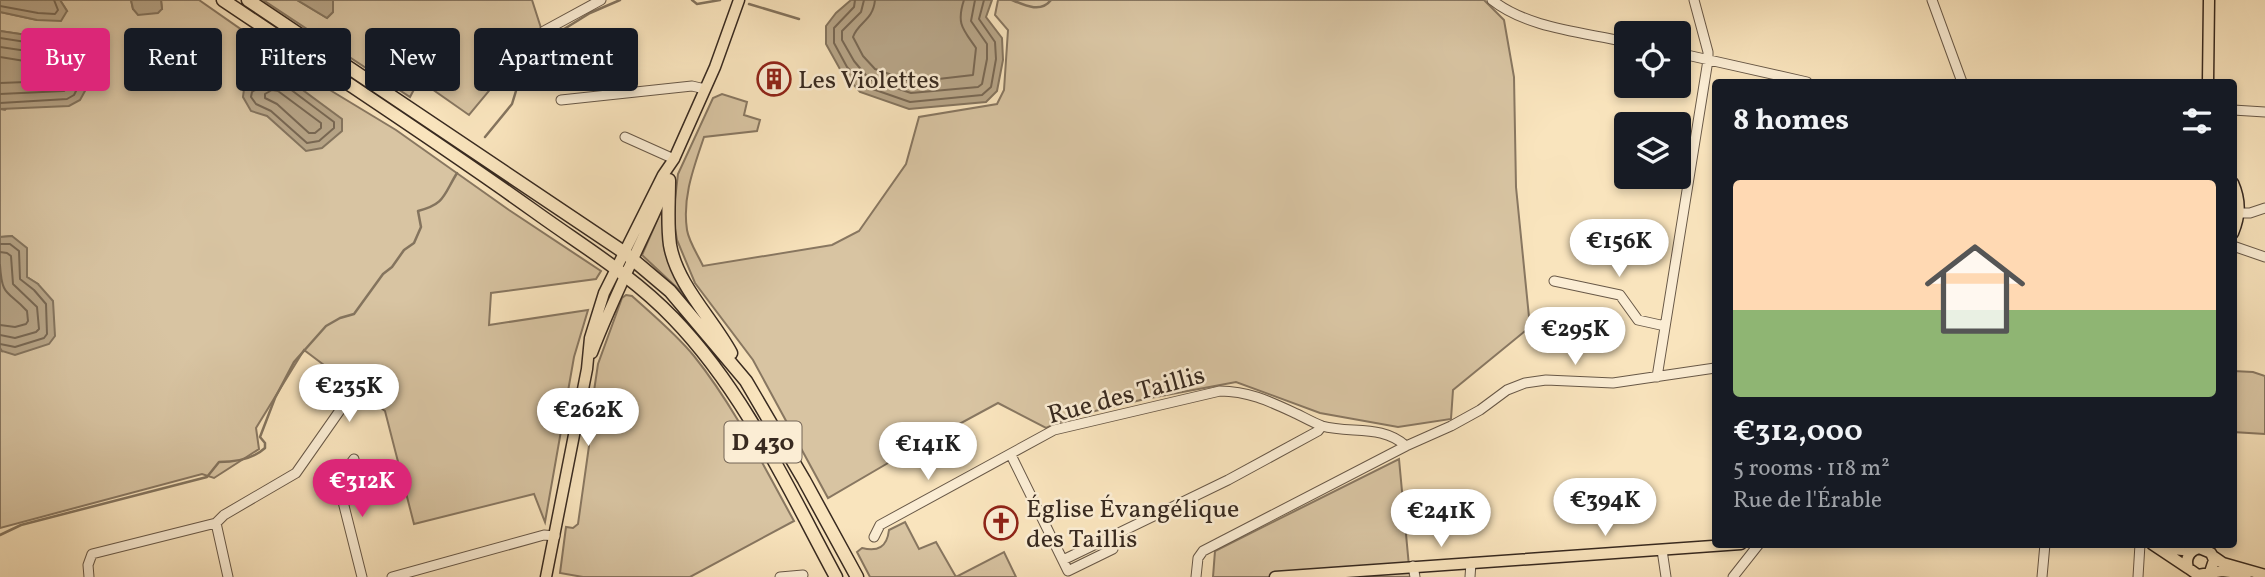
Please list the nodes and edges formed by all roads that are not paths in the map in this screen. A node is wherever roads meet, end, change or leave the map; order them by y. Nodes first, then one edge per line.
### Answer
1 (223, 0) edge
2 (248, 0) edge
3 (601, 0) edge
4 (739, 0) edge
5 (1492, 0) edge
6 (1694, 0) edge
7 (1932, 0) edge
8 (2209, 0) edge
9 (550, 28) edge
10 (1614, 39) edge
11 (1691, 56) edge
12 (1708, 60) junction
13 (1794, 79) edge
14 (1961, 79) edge
15 (2208, 79) edge
16 (705, 89) junction
17 (561, 100) dead end
18 (2237, 110) edge
19 (2265, 112) edge
20 (625, 137) dead end
21 (674, 159) junction
22 (669, 180) junction
23 (2237, 192) edge
24 (2265, 208) edge
25 (2245, 213) junction
26 (2237, 225) edge
27 (2237, 247) edge
28 (629, 257) junction
29 (2265, 257) edge
30 (621, 273) junction
31 (1555, 281) dead end
32 (1665, 326) junction
33 (1712, 368) edge
34 (1657, 377) junction
35 (746, 381) junction
36 (350, 396) dead end
37 (1322, 426) junction
38 (1405, 446) junction
39 (1011, 455) junction
40 (354, 459) dead end
41 (216, 523) junction
42 (555, 536) junction
43 (874, 537) dead end
44 (1107, 538) junction
45 (1712, 546) edge
46 (1756, 548) edge
47 (2045, 548) edge
48 (2140, 548) edge
49 (2158, 548) edge
50 (2172, 548) edge
51 (2195, 548) edge
52 (1662, 550) junction
53 (2210, 551) edge
54 (1063, 560) junction
55 (1471, 563) junction
56 (1414, 572) edge
57 (2249, 572) junction
58 (2200, 574) edge
59 (803, 575) dead end
60 (2265, 575) edge
61 (89, 577) edge
62 (228, 577) edge
63 (362, 577) edge
64 (392, 577) edge
65 (546, 577) edge
66 (780, 577) edge
67 (836, 577) edge
68 (857, 577) edge
69 (1196, 577) edge
70 (1275, 577) edge
71 (1469, 577) edge
72 (1666, 577) edge
73 (1733, 577) edge
74 (2042, 577) edge
75 (2138, 577) edge

1 - 30 highway, D 430
2 - 28 highway, D 430
3 - 9 street
4 - 16 main road
5 - 10 street
6 - 12 street
7 - 14 street
8 - 15 main road
11 - 12 street
12 - 13 street
12 - 32 street
16 - 17 street
16 - 21 main road
18 - 19 street
20 - 21 street
21 - 22 main road
21 - 28 main road
22 - 28 main road
22 - 35 highway
23 - 25 main road
24 - 25 street
25 - 26 main road
27 - 29 street
28 - 30 main road
28 - 35 highway, D 430
30 - 42 main road
30 - 67 highway, D 430
31 - 32 street
32 - 34 street
33 - 34 street
34 - 38 street
35 - 68 highway, D 430
36 - 41 street
37 - 38 street, Rue des Taillis
37 - 39 street, Rue des Taillis
37 - 44 street
38 - 69 street
39 - 43 street, Rue des Taillis
39 - 54 street
40 - 63 street
41 - 61 street
41 - 62 street
42 - 64 street
42 - 65 main road
44 - 54 street
44 - 54 street
45 - 52 main road
46 - 73 street
47 - 74 street
48 - 75 street
49 - 58 main road
50 - 51 main road
51 - 53 main road
51 - 58 main road
52 - 55 main road
52 - 72 street
53 - 57 main road
53 - 58 main road
55 - 56 main road
55 - 71 street
56 - 70 main road
57 - 58 main road
57 - 60 main road
59 - 66 street

